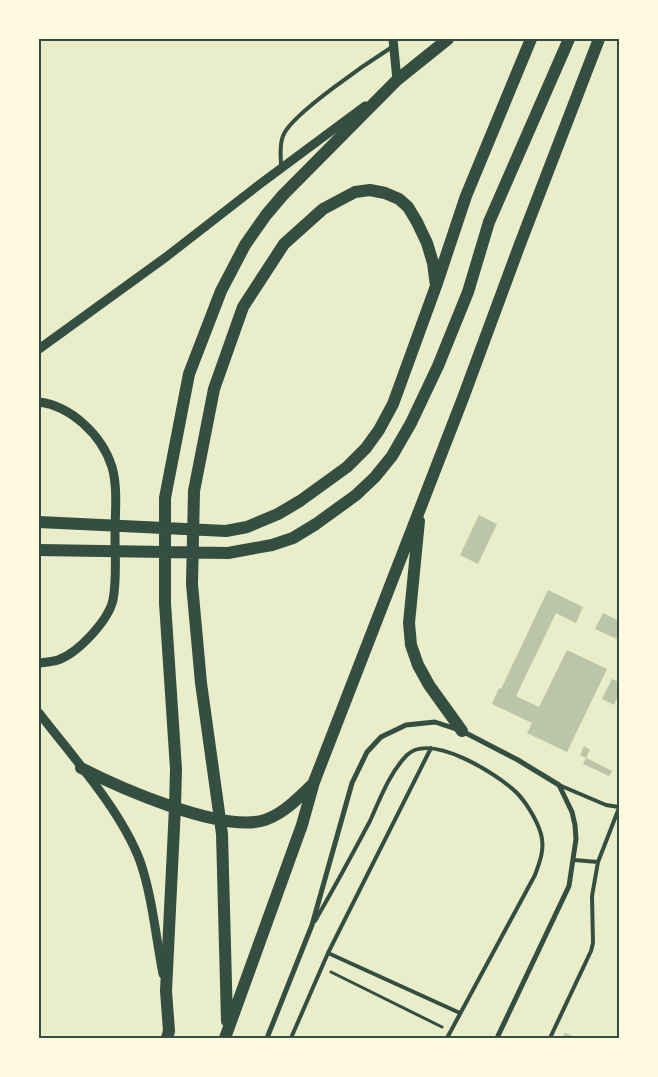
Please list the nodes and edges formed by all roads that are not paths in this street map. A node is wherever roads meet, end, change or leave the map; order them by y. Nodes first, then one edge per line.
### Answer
1 (448, 39) edge
2 (531, 39) edge
3 (569, 39) edge
4 (599, 39) edge
5 (394, 42) edge
6 (393, 84) junction
7 (281, 168) junction
8 (436, 286) junction
9 (39, 350) edge
10 (39, 402) edge
11 (422, 503) junction
12 (39, 522) edge
13 (39, 550) edge
14 (39, 663) edge
15 (39, 713) edge
16 (462, 731) junction
17 (431, 748) junction
18 (81, 768) junction
19 (314, 782) junction
20 (559, 785) junction
21 (176, 807) junction
22 (619, 808) edge
23 (219, 818) junction
24 (574, 860) junction
25 (598, 862) junction
26 (312, 925) junction
27 (328, 953) junction
28 (166, 990) junction
29 (460, 1013) junction
30 (226, 1033) edge
31 (167, 1038) edge
32 (267, 1038) edge
33 (290, 1038) edge
34 (447, 1038) edge
35 (497, 1038) edge
36 (550, 1038) edge

1 - 6 main road
2 - 8 main road
3 - 13 main road
4 - 11 main road
5 - 6 street
5 - 7 lane
6 - 7 street
6 - 21 main road
7 - 9 street
8 - 12 main road
8 - 23 main road
10 - 14 street
11 - 16 main road
11 - 19 main road
15 - 18 street
16 - 20 street
16 - 26 street
17 - 26 lane
17 - 27 lane
17 - 29 lane
18 - 21 main road
18 - 28 street
19 - 23 main road
19 - 30 main road
20 - 22 lane
20 - 24 street
21 - 23 main road
21 - 28 main road
22 - 25 lane
23 - 30 main road
24 - 25 lane
24 - 35 street
25 - 36 lane
26 - 32 street
27 - 29 lane
27 - 33 lane
28 - 31 main road
29 - 34 lane

